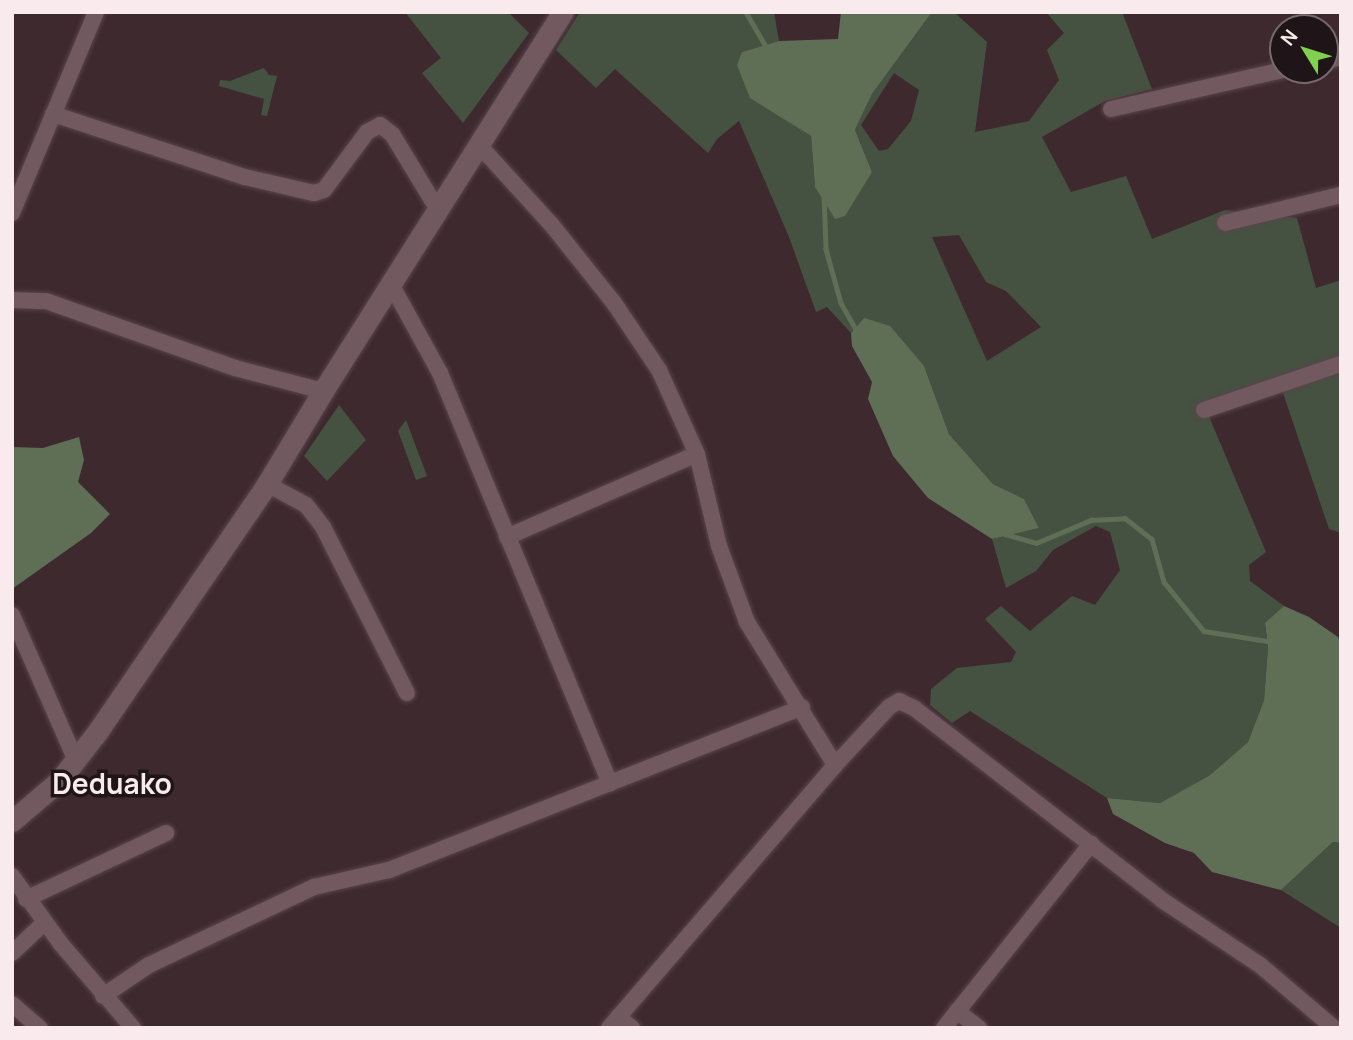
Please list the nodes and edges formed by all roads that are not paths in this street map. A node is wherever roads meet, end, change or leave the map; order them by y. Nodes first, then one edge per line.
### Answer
1 (96, 12) edge
2 (563, 12) edge
3 (1269, 73) edge
4 (1111, 108) dead end
5 (54, 114) junction
6 (479, 145) junction
7 (1341, 195) edge
8 (438, 210) junction
9 (12, 213) edge
10 (1225, 223) dead end
11 (391, 284) junction
12 (12, 299) edge
13 (1341, 364) edge
14 (323, 390) junction
15 (1204, 410) dead end
16 (697, 454) junction
17 (267, 484) junction
18 (508, 537) junction
19 (12, 615) edge
20 (407, 693) dead end
21 (802, 707) junction
22 (76, 761) junction
23 (835, 765) junction
24 (610, 783) junction
25 (12, 821) edge
26 (166, 833) dead end
27 (1091, 844) junction
28 (12, 876) edge
29 (26, 899) junction
30 (44, 923) junction
31 (12, 953) edge
32 (103, 996) junction
33 (12, 1004) edge
34 (957, 1011) junction
35 (613, 1022) edge
36 (40, 1028) edge
37 (133, 1028) edge
38 (632, 1028) edge
39 (944, 1028) edge
40 (979, 1028) edge
41 (1334, 1028) edge

1 - 5 street
2 - 6 street
3 - 4 street
5 - 8 street
5 - 9 street
6 - 8 street
6 - 16 street
7 - 10 street
8 - 11 street
11 - 14 street
11 - 18 street
12 - 14 street
13 - 15 street
14 - 17 street
16 - 18 street
16 - 21 street
17 - 20 street
17 - 22 street
18 - 24 street
19 - 22 street
21 - 23 street
21 - 24 street
22 - 25 street
23 - 27 street
23 - 35 street
24 - 32 street
26 - 29 street
27 - 34 street
27 - 41 street
28 - 29 street
29 - 30 street
30 - 31 street
30 - 32 street
32 - 37 street
33 - 36 street
34 - 39 street
34 - 40 street
35 - 38 street

